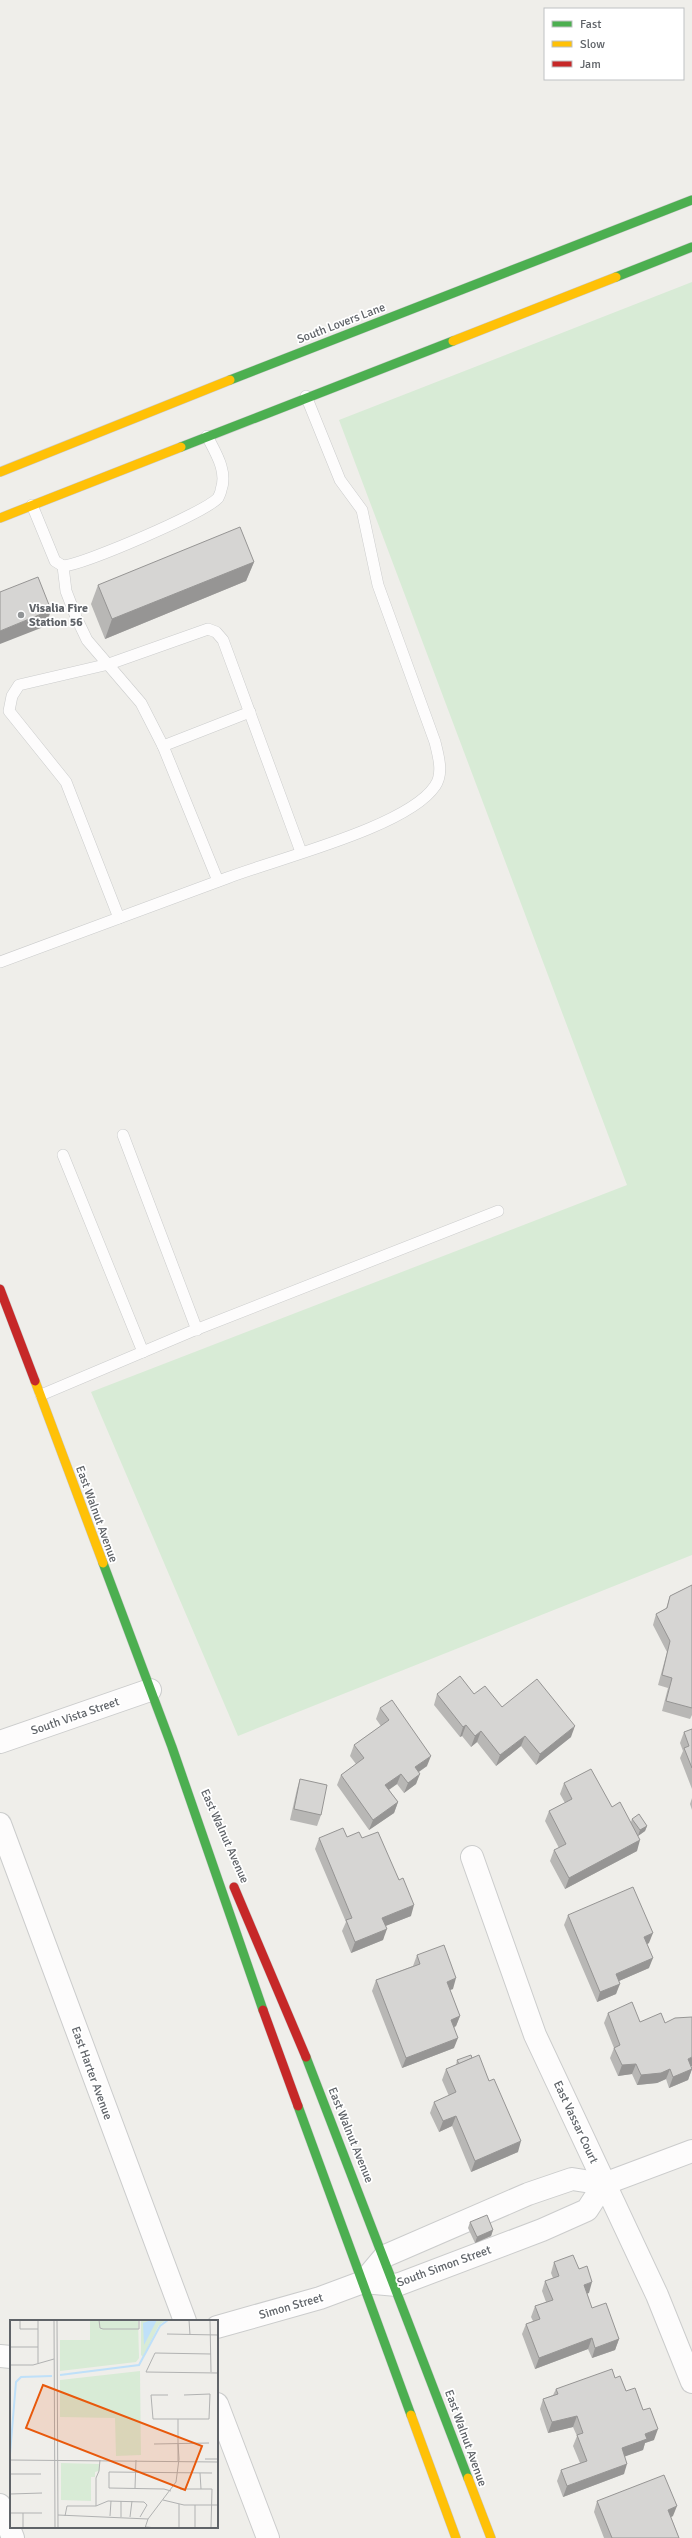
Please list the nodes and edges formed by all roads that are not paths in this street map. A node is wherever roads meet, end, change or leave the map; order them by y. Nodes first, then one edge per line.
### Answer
1 (692, 200) edge
2 (692, 247) edge
3 (306, 396) junction
4 (207, 436) junction
5 (0, 472) edge
6 (32, 505) junction
7 (0, 518) edge
8 (63, 566) junction
9 (109, 664) junction
10 (250, 712) junction
11 (163, 746) junction
12 (301, 852) junction
13 (218, 881) junction
14 (119, 918) junction
15 (0, 962) edge
16 (123, 1135) dead end
17 (63, 1155) dead end
18 (498, 1211) dead end
19 (0, 1289) edge
20 (197, 1330) junction
21 (143, 1352) junction
22 (41, 1395) junction
23 (150, 1690) junction
24 (0, 1742) edge
25 (172, 1747) junction
26 (0, 1824) edge
27 (220, 1854) dead end
28 (472, 1857) dead end
29 (229, 1876) dead end
30 (692, 2151) edge
31 (604, 2184) junction
32 (386, 2256) junction
33 (363, 2282) junction
34 (397, 2285) junction
35 (186, 2320) edge
36 (218, 2327) edge
37 (0, 2356) edge
38 (10, 2357) edge
39 (692, 2382) edge
40 (218, 2407) edge
41 (0, 2505) edge
42 (13, 2538) edge
43 (268, 2538) edge
44 (456, 2538) edge
45 (491, 2538) edge

1 - 5 main road, South Lovers Lane
2 - 3 main road
3 - 4 main road
3 - 12 lane
4 - 6 main road
4 - 8 lane
6 - 7 main road
6 - 8 lane
8 - 9 lane
9 - 10 lane
9 - 11 lane
9 - 14 lane
10 - 11 lane
10 - 12 lane
11 - 13 lane
12 - 13 lane
13 - 14 lane
14 - 15 lane
16 - 20 lane
17 - 21 lane
18 - 20 lane
19 - 22 main road, East Walnut Avenue
20 - 21 lane
21 - 22 lane
22 - 23 main road, East Walnut Avenue
23 - 24 street, South Vista Street
23 - 25 main road, East Walnut Avenue
25 - 27 main road, East Walnut Avenue
25 - 33 main road, East Walnut Avenue
26 - 35 street, East Harter Avenue
28 - 31 street, East Vassar Court
29 - 32 main road, East Walnut Avenue
30 - 31 street
31 - 32 street
31 - 34 street, South Simon Street
31 - 39 street, East Vassar Court
32 - 33 street
32 - 34 main road, East Walnut Avenue
33 - 34 street, South Simon Street
33 - 36 street, Simon Street
33 - 44 main road, East Walnut Avenue
34 - 45 main road, East Walnut Avenue
37 - 38 street
40 - 43 street
41 - 42 street

